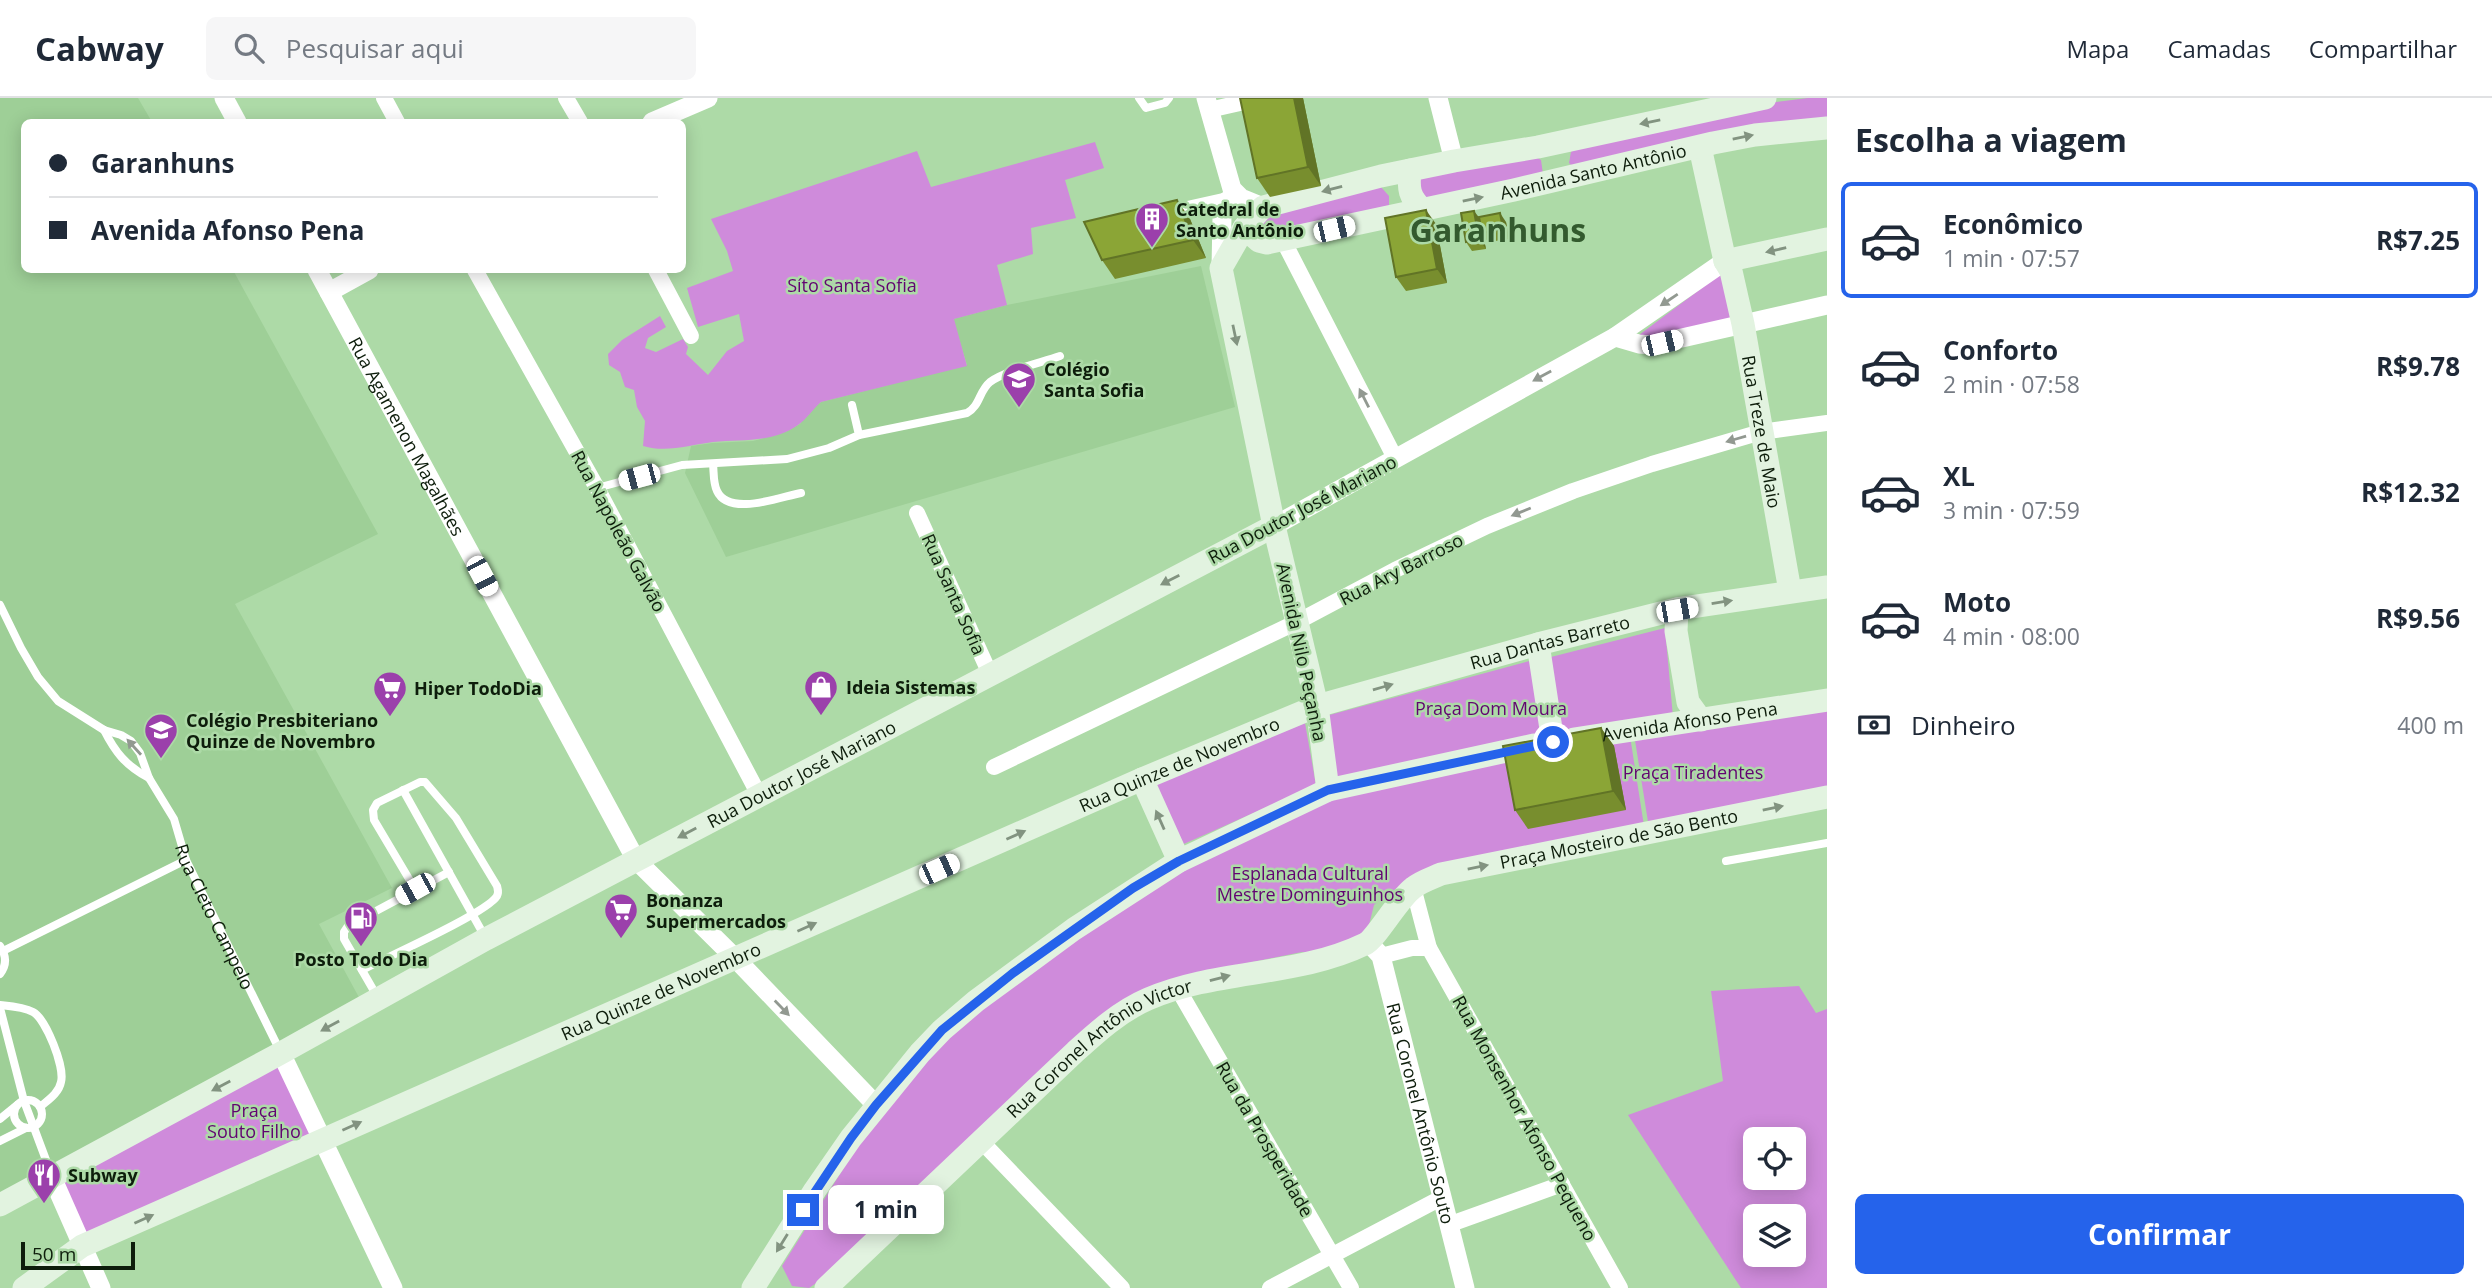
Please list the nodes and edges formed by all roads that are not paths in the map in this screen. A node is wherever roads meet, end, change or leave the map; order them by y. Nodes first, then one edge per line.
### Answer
1 (223, 98) edge
2 (384, 98) edge
3 (566, 98) edge
4 (708, 98) edge
5 (1139, 98) edge
6 (1169, 98) edge
7 (1262, 98) edge
8 (1438, 98) edge
9 (1759, 98) edge
10 (1207, 104) edge
11 (235, 119) edge
12 (395, 119) edge
13 (578, 119) edge
14 (659, 119) edge
15 (1827, 128) edge
16 (1568, 141) junction
17 (1706, 145) junction
18 (1538, 147) junction
19 (1454, 161) junction
20 (1410, 170) junction
21 (1575, 175) junction
22 (1381, 176) junction
23 (1547, 181) junction
24 (1230, 195) junction
25 (1263, 207) junction
26 (1423, 210) junction
27 (1388, 216) junction
28 (1152, 217) edge
29 (1244, 228) junction
30 (1827, 239) edge
31 (1283, 240) junction
32 (1729, 264) junction
33 (1221, 268) junction
34 (319, 273) edge
35 (364, 273) edge
36 (477, 273) edge
37 (658, 273) edge
38 (329, 292) junction
39 (1827, 305) edge
40 (1743, 324) junction
41 (691, 336) dead end
42 (1609, 340) junction
43 (1060, 356) dead end
44 (852, 405) dead end
45 (1827, 424) edge
46 (1761, 432) junction
47 (859, 435) junction
48 (1395, 458) junction
49 (713, 464) junction
50 (597, 488) junction
51 (801, 492) dead end
52 (917, 513) dead end
53 (1274, 526) junction
54 (1827, 587) edge
55 (1790, 592) junction
56 (0, 605) edge
57 (1677, 610) junction
58 (1299, 621) junction
59 (1538, 644) junction
60 (990, 674) junction
61 (1827, 700) edge
62 (1317, 706) junction
63 (1701, 720) junction
64 (104, 730) junction
65 (1553, 742) junction
66 (993, 767) dead end
67 (149, 778) junction
68 (1142, 779) junction
69 (403, 790) junction
70 (1328, 790) junction
71 (759, 795) junction
72 (1827, 797) edge
73 (1827, 843) edge
74 (186, 860) junction
75 (636, 860) junction
76 (1179, 861) junction
77 (1726, 861) dead end
78 (449, 872) junction
79 (1413, 887) junction
80 (415, 889) junction
81 (473, 915) junction
82 (486, 939) junction
83 (1429, 948) junction
84 (2, 949) edge
85 (1375, 949) junction
86 (735, 958) junction
87 (362, 970) junction
88 (0, 974) edge
89 (1178, 989) junction
90 (379, 999) junction
91 (0, 1007) edge
92 (281, 1053) junction
93 (21, 1103) junction
94 (876, 1105) junction
95 (40, 1107) junction
96 (0, 1119) edge
97 (29, 1127) junction
98 (324, 1139) junction
99 (0, 1141) edge
100 (982, 1142) junction
101 (52, 1177) junction
102 (1562, 1184) junction
103 (1441, 1198) junction
104 (0, 1205) edge
105 (1448, 1225) junction
106 (82, 1246) junction
107 (1332, 1254) junction
108 (838, 1284) edge
109 (24, 1288) edge
110 (101, 1288) edge
111 (393, 1288) edge
112 (753, 1288) edge
113 (1122, 1288) edge
114 (1269, 1288) edge
115 (1351, 1288) edge
116 (1465, 1288) edge
117 (1620, 1288) edge

1 - 11 street
2 - 12 street
3 - 13 street
4 - 14 street
5 - 6 lane
7 - 10 street
8 - 19 street
9 -> 16 main road, Avenida Santo Antônio
10 - 24 street
17 -> 15 main road, Avenida Santo Antônio
16 - 18 main road, Avenida Santo Antônio
16 - 21 main road
17 - 21 main road, Avenida Santo Antônio
17 - 32 main road, Rua Treze de Maio
18 - 19 main road, Avenida Santo Antônio
18 - 23 main road
19 - 20 main road, Avenida Santo Antônio
20 - 22 main road, Avenida Santo Antônio
20 - 26 main road
21 - 23 main road, Avenida Santo Antônio
22 -> 25 main road, Avenida Santo Antônio
22 - 27 main road
26 -> 23 main road, Avenida Santo Antônio
24 - 25 street
24 - 28 street
24 - 29 street
24 - 33 street
25 - 29 main road
26 - 27 main road, Avenida Santo Antônio
27 - 31 main road, Avenida Santo Antônio
29 - 31 main road, Avenida Santo Antônio
29 - 33 main road
30 -> 32 main road
48 -> 31 street
32 - 40 main road, Rua Treze de Maio
32 -> 42 street, Rua Doutor José Mariano
33 -> 53 main road, Avenida Nilo Peçanha
34 - 38 street, Rua Agamenon Magalhães
35 - 38 street
36 - 50 street, Rua Napoleão Galvão
37 - 41 street
38 - 75 street, Rua Agamenon Magalhães
39 - 40 street
40 - 42 street
40 - 46 main road, Rua Treze de Maio
42 -> 48 street, Rua Doutor José Mariano
43 - 47 lane
44 - 47 lane
45 - 46 street, Rua Ary Barroso
46 - 55 main road, Rua Treze de Maio
46 -> 58 street, Rua Ary Barroso
47 - 49 lane
48 - 53 street, Rua Doutor José Mariano
49 - 50 lane
49 - 51 lane
50 - 71 street, Rua Napoleão Galvão
52 - 60 street, Rua Santa Sofia
53 - 58 main road, Avenida Nilo Peçanha
53 -> 60 main road, Rua Doutor José Mariano
54 - 55 main road, Rua Dantas Barreto
57 -> 55 main road, Rua Dantas Barreto
56 - 64 lane
57 - 59 main road, Rua Dantas Barreto
57 - 63 main road
58 - 62 main road, Avenida Nilo Peçanha
58 - 66 street, Rua Ary Barroso
62 -> 59 main road, Rua Dantas Barreto
59 - 65 main road
60 - 71 main road, Rua Doutor José Mariano
61 - 63 main road, Avenida Afonso Pena
62 - 68 main road, Rua Quinze de Novembro
62 - 70 main road, Avenida Nilo Peçanha
63 - 65 main road, Avenida Afonso Pena
64 - 67 lane
67 -> 64 lane, Rua Cleto Campelo
65 - 70 main road, Avenida Afonso Pena
67 - 74 lane, Rua Cleto Campelo
76 -> 68 main road
86 -> 68 main road, Rua Quinze de Novembro
69 - 78 lane
69 - 80 lane
69 - 81 lane
70 - 76 main road, Avenida Afonso Pena
71 -> 75 main road, Rua Doutor José Mariano
79 -> 72 main road, Praça Mosteiro de São Bento
73 - 77 lane
74 - 84 lane
74 - 92 lane, Rua Cleto Campelo
75 - 82 main road, Rua Doutor José Mariano
75 - 86 street, Rua Agamenon Magalhães
76 - 94 main road, Avenida Afonso Pena
78 - 80 lane
78 - 81 lane
79 - 83 street, Rua Monsenhor Afonso Pequeno
79 - 85 main road
80 - 87 lane
81 - 82 lane
81 - 87 lane
82 - 90 main road, Rua Doutor José Mariano
83 - 85 street
83 - 102 street, Rua Monsenhor Afonso Pequeno
84 - 88 lane
89 -> 85 main road, Rua Coronel Antônio Victor
85 - 103 street, Rua Coronel Antônio Souto
86 -> 94 street, Rua Agamenon Magalhães
98 -> 86 main road, Rua Quinze de Novembro
87 - 90 lane
89 - 100 main road, Rua Coronel Antônio Victor
89 - 107 street, Rua da Prosperidade
90 -> 92 main road, Rua Doutor José Mariano
91 - 93 lane
91 - 95 lane
92 - 98 street
92 -> 101 main road, Rua Doutor José Mariano
93 - 95 lane
93 - 96 lane
93 - 97 lane
93 - 97 lane
94 -> 112 main road, Avenida Afonso Pena
95 - 97 lane
97 - 99 lane
97 - 101 lane
106 -> 98 main road, Rua Quinze de Novembro
98 - 111 street
100 - 108 main road, Rua Coronel Antônio Victor
100 - 113 street
101 - 104 main road, Rua Doutor José Mariano
101 - 106 street
102 - 105 street
102 - 117 street, Rua Monsenhor Afonso Pequeno
103 - 105 street, Rua Coronel Antônio Souto
103 - 107 street
105 - 116 street, Rua Coronel Antônio Souto
106 - 109 main road, Rua Quinze de Novembro
106 - 110 street
107 - 114 street
107 - 115 street, Rua da Prosperidade

